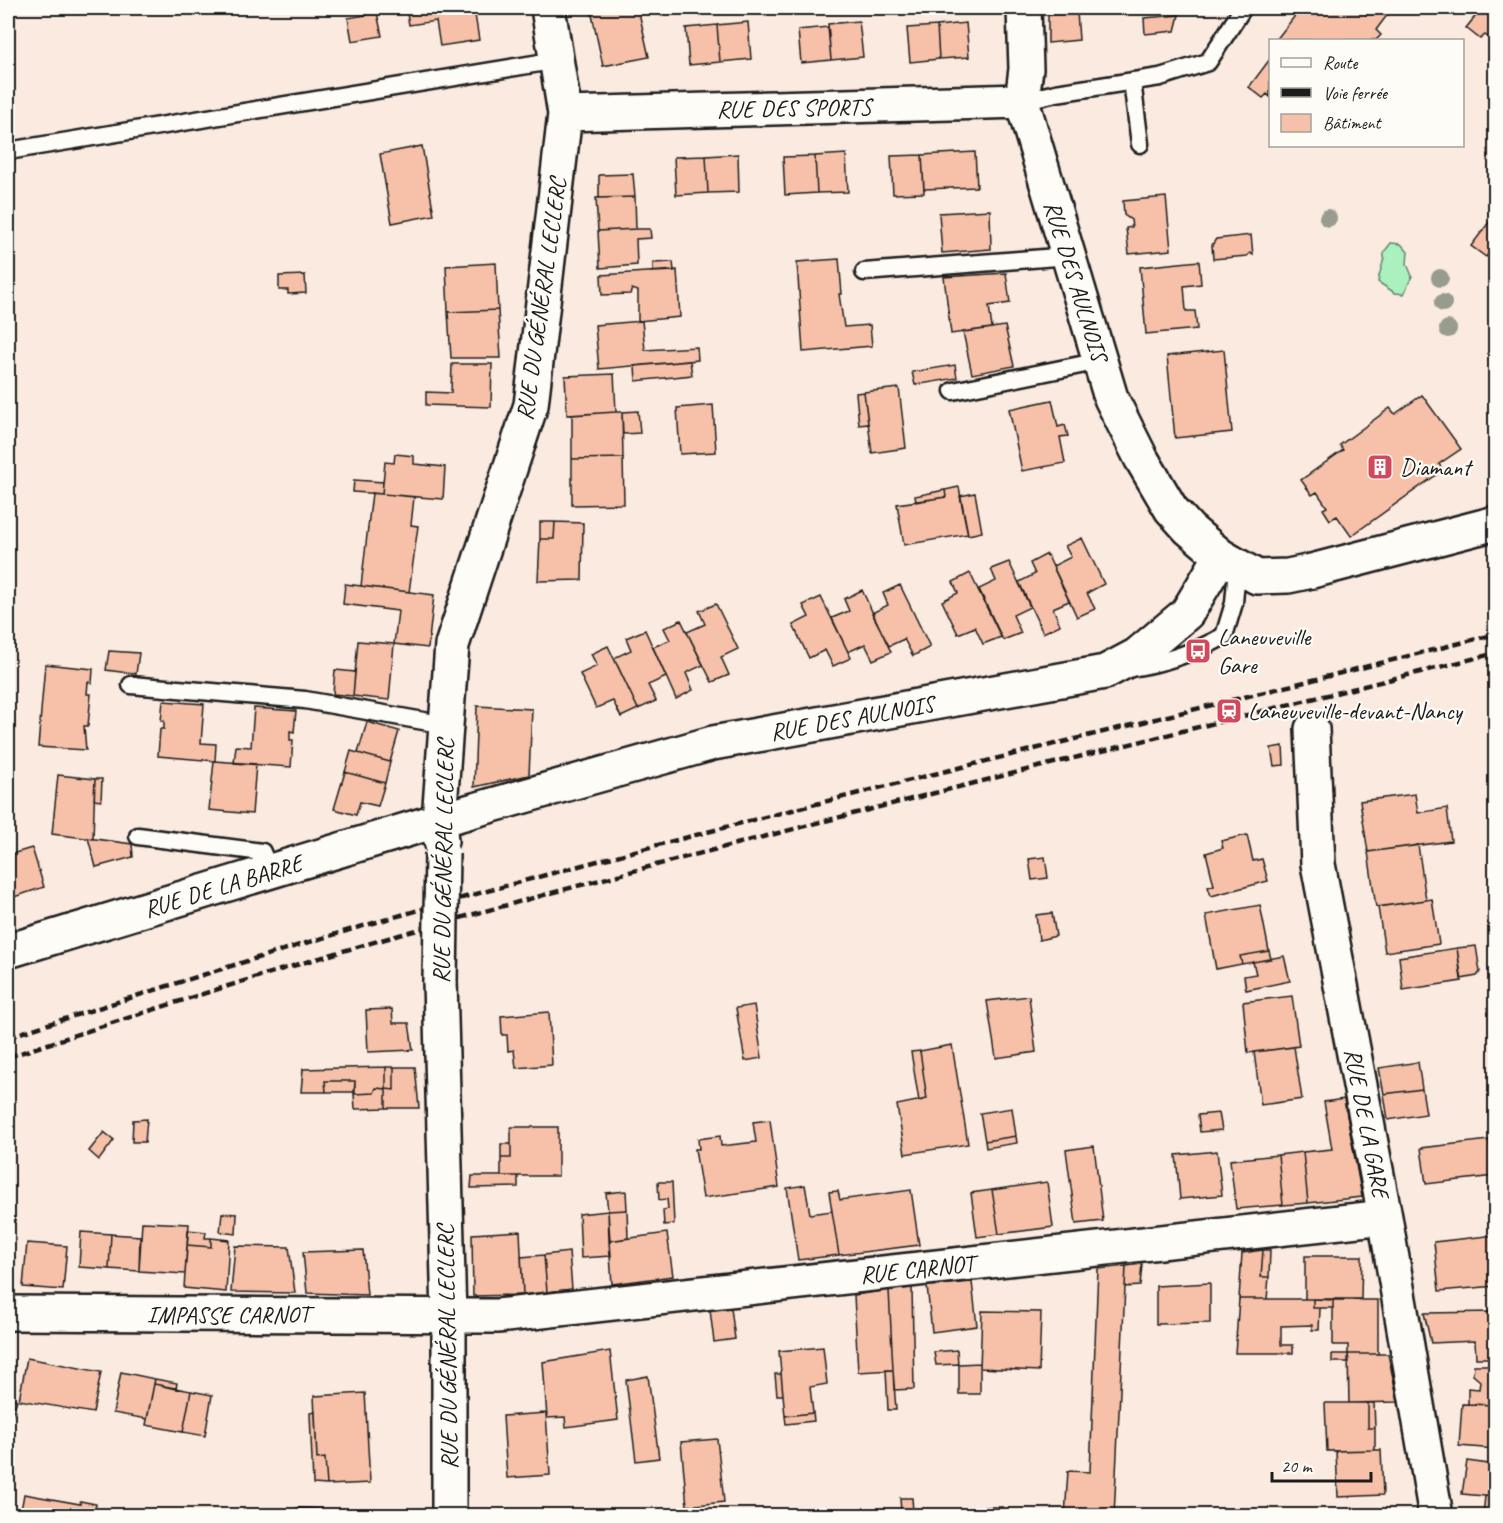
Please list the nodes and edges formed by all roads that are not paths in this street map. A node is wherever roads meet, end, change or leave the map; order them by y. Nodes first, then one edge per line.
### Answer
1 (548, 8) edge
2 (1024, 8) edge
3 (1243, 8) edge
4 (558, 60) junction
5 (1132, 81) junction
6 (1022, 101) junction
7 (565, 114) junction
8 (1140, 144) dead end
9 (8, 151) edge
10 (1069, 256) junction
11 (864, 272) dead end
12 (1100, 361) junction
13 (953, 391) dead end
14 (1496, 523) edge
15 (1229, 562) junction
16 (1105, 672) junction
17 (131, 685) dead end
18 (446, 725) junction
19 (1312, 729) dead end
20 (439, 820) junction
21 (138, 836) dead end
22 (270, 871) junction
23 (8, 951) edge
24 (1384, 1217) junction
25 (8, 1313) edge
26 (449, 1317) junction
27 (449, 1515) edge
28 (1436, 1515) edge

1 - 4 street, RUE DU GÉNÉRAL LECLERC
2 - 6 street, RUE DES AULNOIS
3 - 5 lane
4 - 7 street, RUE DU GÉNÉRAL LECLERC
4 - 9 lane
5 - 6 lane
5 - 8 lane
6 - 7 street, RUE DES SPORTS
6 - 10 street, RUE DES AULNOIS
7 - 18 street, RUE DU GÉNÉRAL LECLERC
10 - 11 lane
10 - 12 street, RUE DES AULNOIS
12 - 13 lane
12 - 15 street, RUE DES AULNOIS
14 - 15 street
15 - 16 street, RUE DES AULNOIS
15 - 16 lane
16 - 20 street, RUE DES AULNOIS
17 - 18 lane
18 - 20 street, RUE DU GÉNÉRAL LECLERC
19 - 24 street, RUE DE LA GARE
20 - 22 street, RUE DE LA BARRE
20 - 26 street, RUE DU GÉNÉRAL LECLERC, bridge
21 - 22 lane
22 - 23 street, RUE DE LA BARRE
24 - 26 street, RUE CARNOT
24 - 28 street, RUE DE LA GARE
25 - 26 street, IMPASSE CARNOT
26 - 27 street, RUE DU GÉNÉRAL LECLERC

